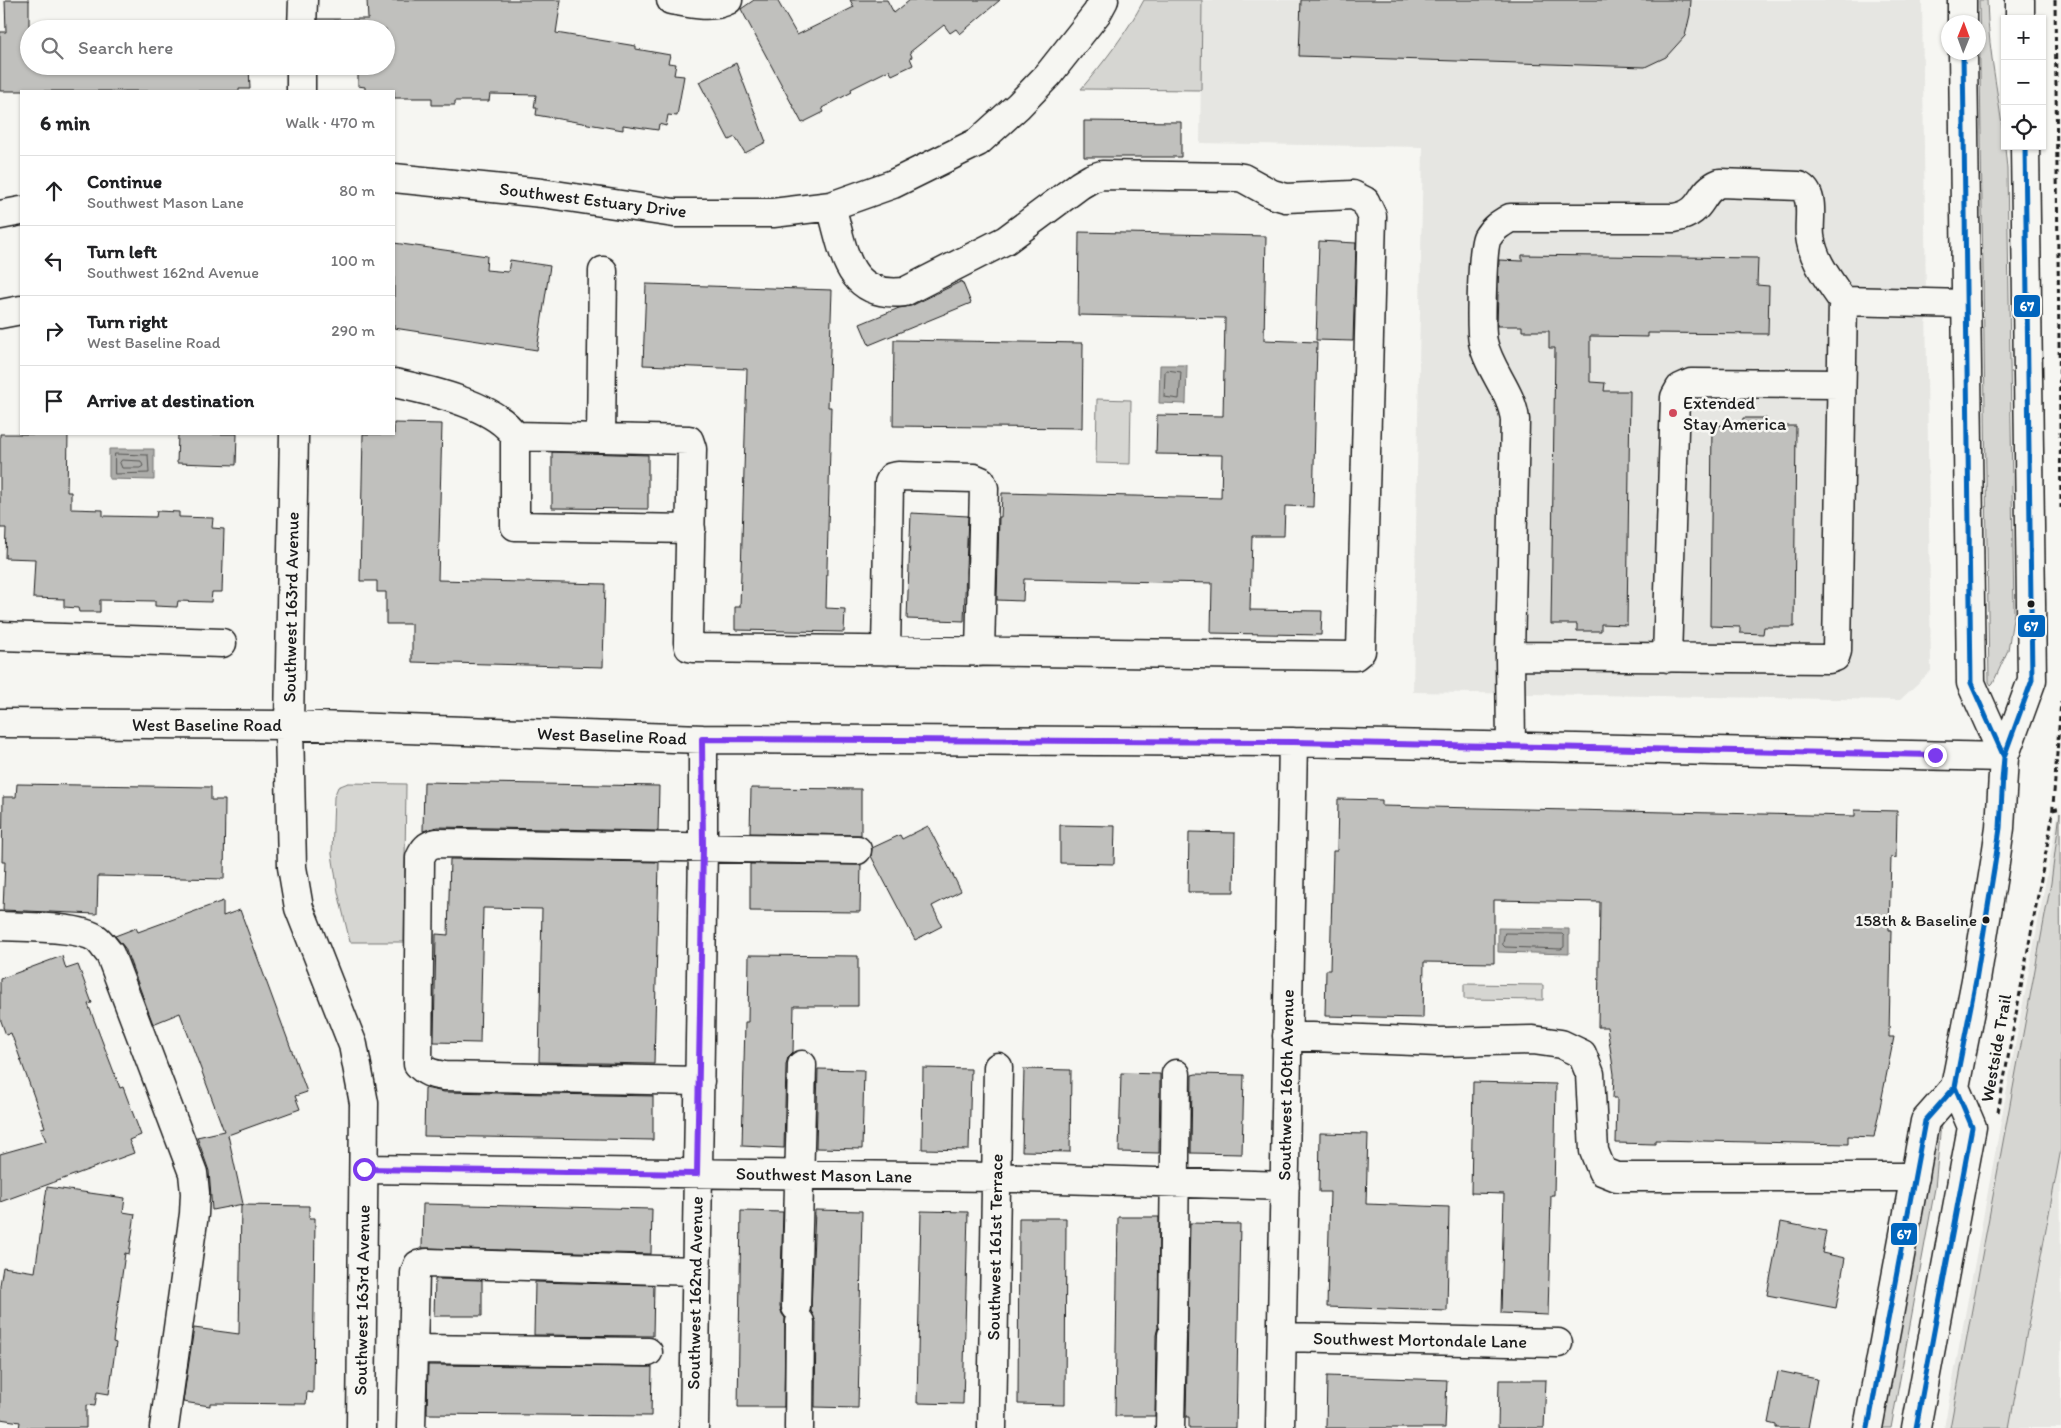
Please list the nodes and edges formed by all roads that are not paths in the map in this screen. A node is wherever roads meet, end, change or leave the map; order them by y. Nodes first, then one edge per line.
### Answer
1 (303, 0) edge
2 (671, 0) edge
3 (728, 0) edge
4 (1104, 0) edge
5 (1962, 0) edge
6 (2020, 0) edge
7 (1962, 15) edge
8 (2020, 15) edge
9 (302, 20) edge
10 (1963, 60) edge
11 (301, 75) edge
12 (301, 90) edge
13 (2025, 150) edge
14 (395, 178) edge
15 (831, 206) junction
16 (20, 211) edge
17 (0, 215) edge
18 (603, 271) dead end
19 (1843, 301) junction
20 (1966, 304) junction
21 (20, 310) edge
22 (0, 314) edge
23 (395, 383) edge
24 (1840, 384) junction
25 (294, 435) edge
26 (515, 436) junction
27 (601, 437) junction
28 (691, 529) junction
29 (0, 636) edge
30 (222, 643) dead end
31 (886, 651) junction
32 (980, 652) junction
33 (1510, 656) junction
34 (1667, 658) junction
35 (0, 723) edge
36 (288, 725) junction
37 (702, 739) junction
38 (1293, 742) junction
39 (1511, 748) junction
40 (2004, 757) junction
41 (703, 847) junction
42 (857, 850) dead end
43 (0, 926) edge
44 (1287, 1036) junction
45 (802, 1065) dead end
46 (998, 1066) dead end
47 (1176, 1074) dead end
48 (700, 1081) junction
49 (1955, 1087) junction
50 (364, 1169) junction
51 (697, 1174) junction
52 (798, 1176) junction
53 (996, 1177) junction
54 (1915, 1177) junction
55 (1175, 1183) junction
56 (1285, 1186) junction
57 (695, 1271) junction
58 (1282, 1337) junction
59 (1558, 1343) dead end
60 (413, 1349) junction
61 (648, 1352) dead end
62 (164, 1428) edge
63 (361, 1428) edge
64 (411, 1428) edge
65 (694, 1428) edge
66 (799, 1428) edge
67 (992, 1428) edge
68 (1170, 1428) edge
69 (1280, 1428) edge
70 (1868, 1428) edge
71 (1916, 1428) edge

1 - 9 street
2 - 3 street
4 - 15 street, Southwest Estuary Drive
5 - 7 street
6 - 8 street
10 - 20 street
11 - 12 street
13 - 40 street
14 - 15 street, Southwest Estuary Drive
15 - 32 street
16 - 17 street
18 - 27 street
19 - 20 street
19 - 24 street
19 - 33 street
20 - 40 street
21 - 22 street
23 - 26 street
24 - 34 street
24 - 34 street
25 - 36 street, Southwest 163rd Avenue
26 - 27 street
26 - 28 street
27 - 28 street
28 - 31 street
29 - 30 street
31 - 32 street
31 - 32 street
33 - 34 street
33 - 39 street
35 - 36 street, West Baseline Road
36 - 37 street, West Baseline Road
36 - 50 street, Southwest 163rd Avenue
37 - 38 street, West Baseline Road
37 - 41 street, Southwest 162nd Avenue
38 - 39 street, West Baseline Road
38 - 44 street, Southwest 160th Avenue
39 - 40 street, West Baseline Road
40 - 49 street
41 - 42 street
41 - 48 street, Southwest 162nd Avenue
41 - 48 street
43 - 62 street
44 - 54 street
44 - 56 street, Southwest 160th Avenue
45 - 52 street
46 - 53 street, Southwest 161st Terrace
47 - 55 street
48 - 51 street, Southwest 162nd Avenue
49 - 54 street
49 - 71 street
50 - 51 street, Southwest Mason Lane
50 - 63 street, Southwest 163rd Avenue
51 - 52 street, Southwest Mason Lane
51 - 57 street, Southwest 162nd Avenue
52 - 53 street, Southwest Mason Lane
52 - 66 street
53 - 55 street, Southwest Mason Lane
53 - 67 street, Southwest 161st Terrace
54 - 70 street
55 - 56 street, Southwest Mason Lane
55 - 68 street
56 - 58 street, Southwest 160th Avenue
57 - 60 street
57 - 65 street, Southwest 162nd Avenue
58 - 59 street, Southwest Mortondale Lane
58 - 69 street, Southwest 160th Avenue
60 - 61 street
60 - 64 street

